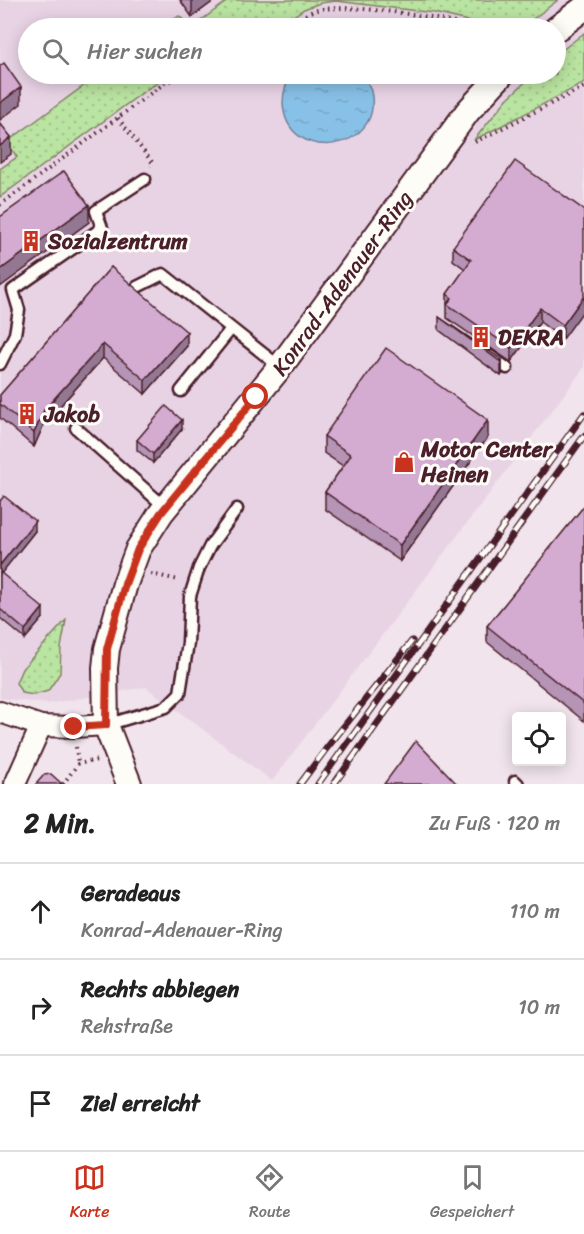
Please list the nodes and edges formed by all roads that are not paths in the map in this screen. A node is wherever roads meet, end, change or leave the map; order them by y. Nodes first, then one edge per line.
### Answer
1 (584, 8) edge
2 (566, 21) edge
3 (493, 84) edge
4 (145, 178) dead end
5 (137, 287) edge
6 (231, 329) junction
7 (480, 349) edge
8 (0, 364) edge
9 (280, 367) junction
10 (507, 368) dead end
11 (181, 391) dead end
12 (76, 428) dead end
13 (165, 507) junction
14 (237, 509) dead end
15 (0, 711) edge
16 (106, 725) junction
17 (41, 726) junction
18 (15, 784) edge
19 (129, 784) edge

1 - 2 street
3 - 9 street, Konrad-Adenauer-Ring
4 - 8 lane
5 - 6 lane
6 - 9 lane
6 - 11 lane
7 - 10 lane
9 - 13 street, Konrad-Adenauer-Ring
12 - 13 lane
13 - 16 street, Konrad-Adenauer-Ring
14 - 16 lane
15 - 17 street
16 - 17 street
16 - 19 street, Konrad-Adenauer-Ring
17 - 18 street

